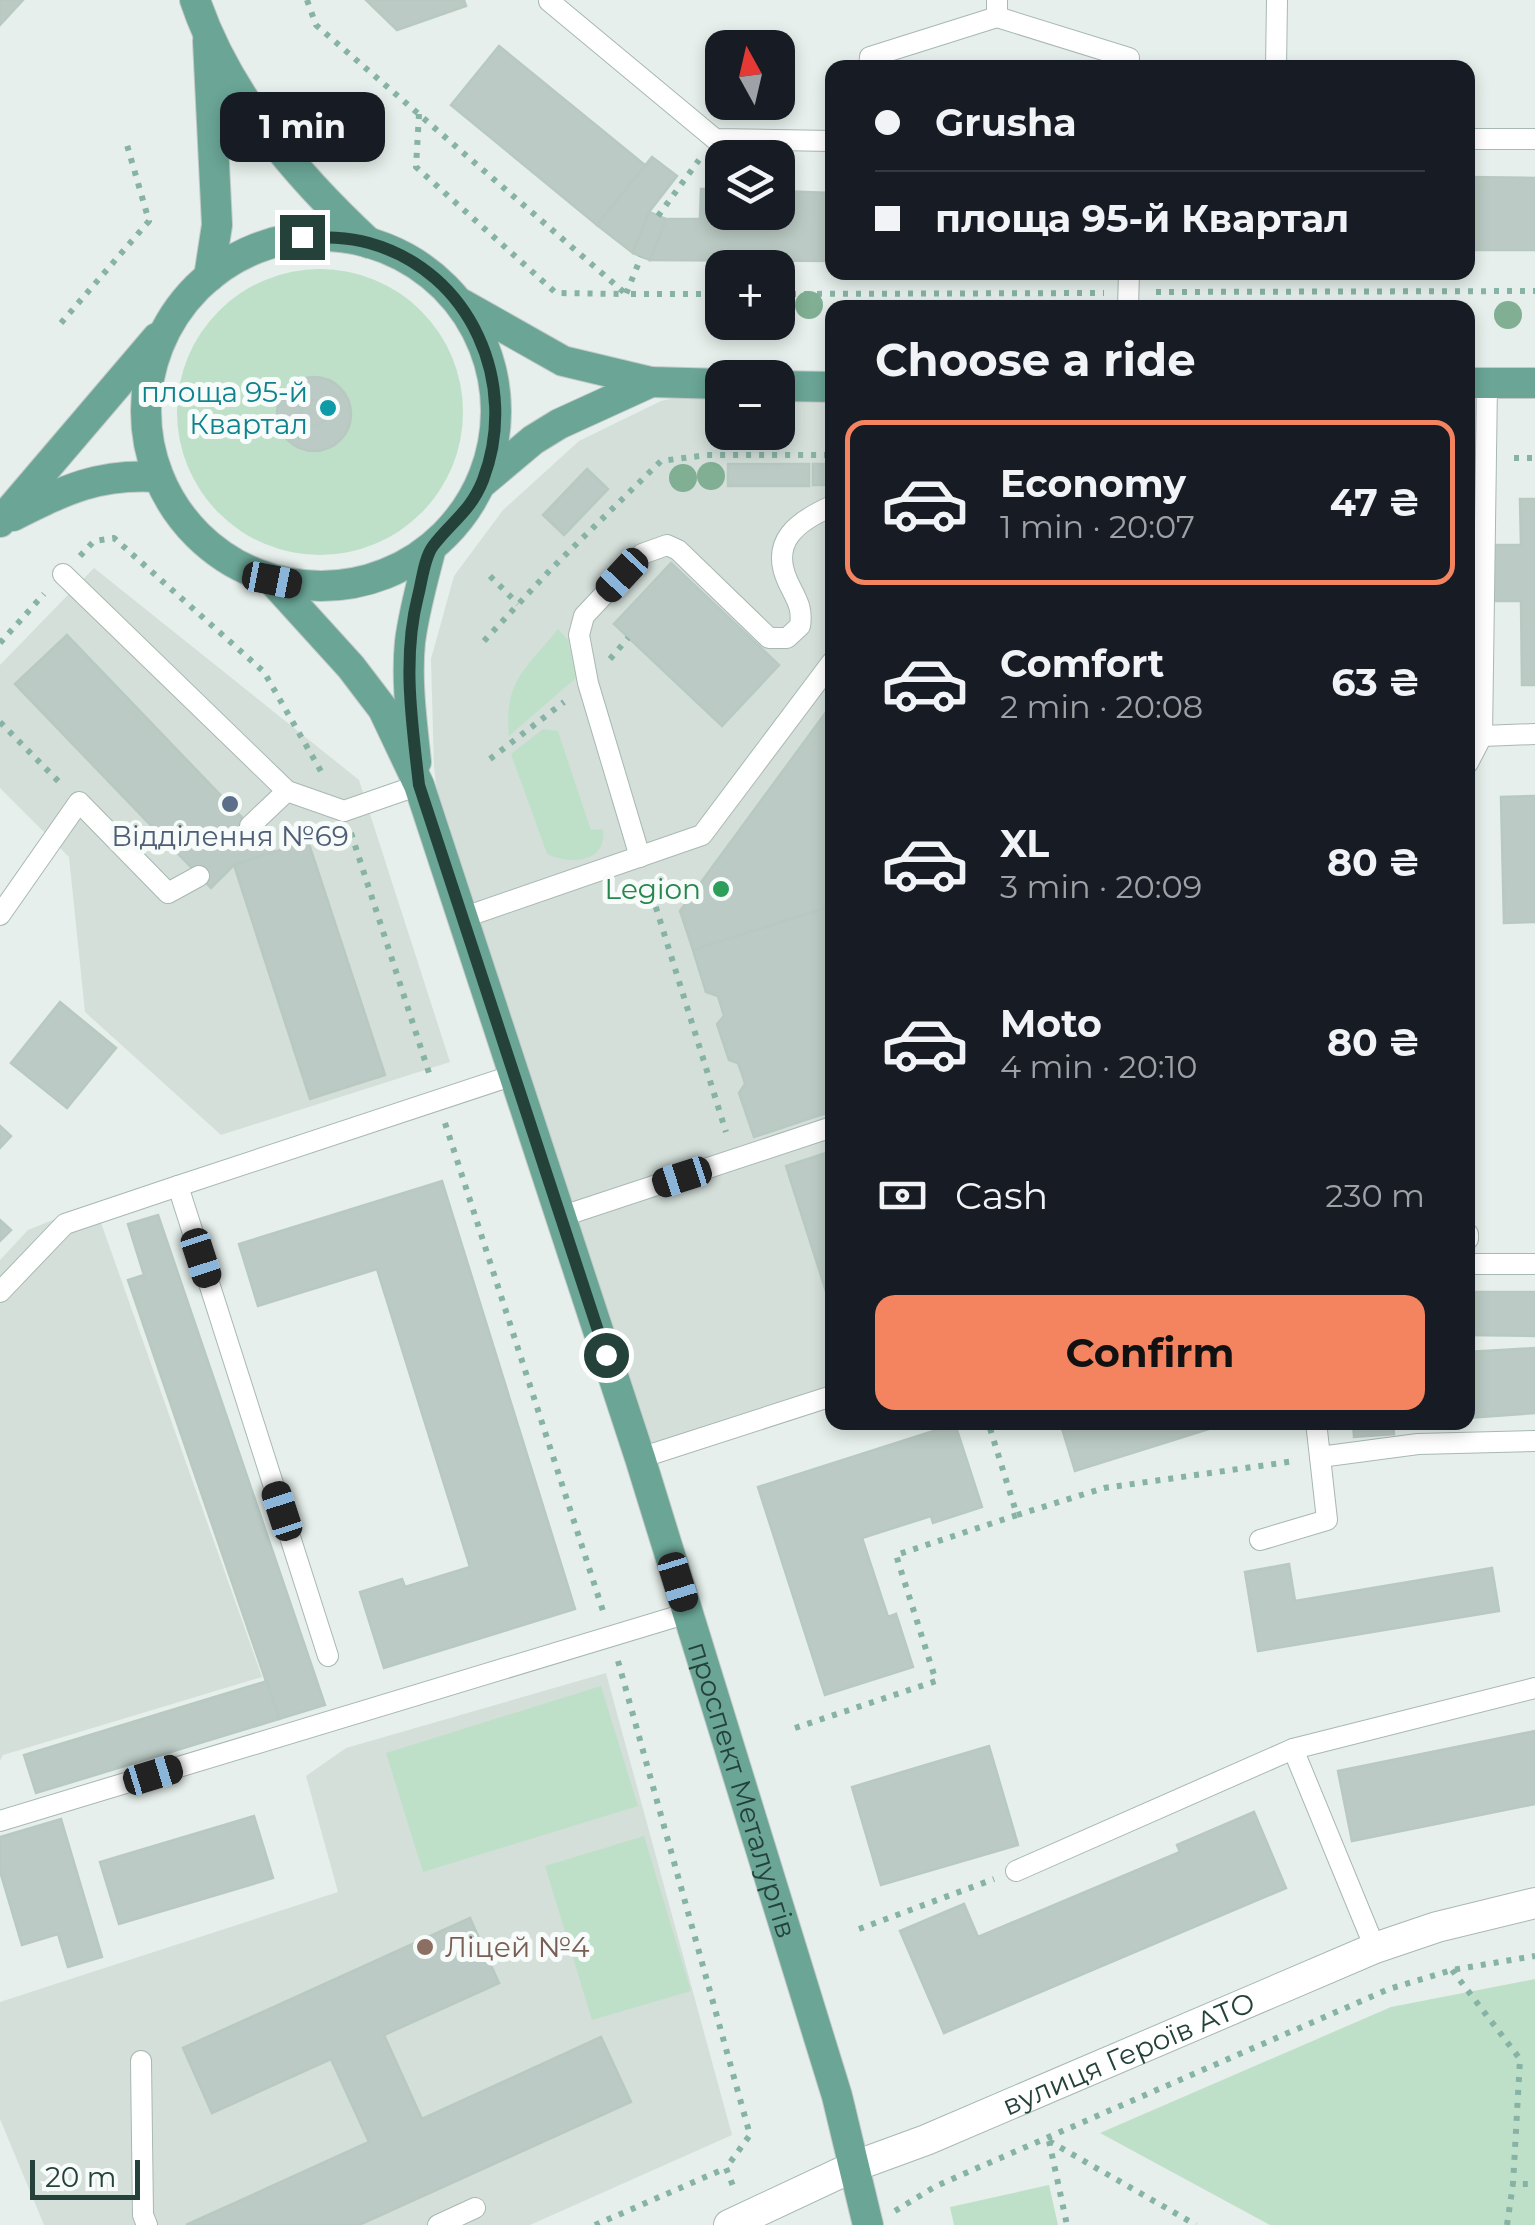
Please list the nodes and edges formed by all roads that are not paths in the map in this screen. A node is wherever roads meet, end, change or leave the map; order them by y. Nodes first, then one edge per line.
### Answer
1 (195, 0) edge
2 (1277, 0) edge
3 (549, 1) edge
4 (997, 8) edge
5 (208, 38) junction
6 (870, 60) edge
7 (1128, 60) edge
8 (1276, 60) edge
9 (1475, 139) edge
10 (1535, 139) edge
11 (825, 141) edge
12 (369, 243) junction
13 (208, 277) junction
14 (459, 303) junction
15 (172, 320) junction
16 (651, 382) junction
17 (1477, 383) edge
18 (1535, 383) edge
19 (705, 384) edge
20 (795, 386) edge
21 (825, 386) edge
22 (158, 477) junction
23 (482, 482) junction
24 (825, 509) edge
25 (0, 522) edge
26 (431, 548) junction
27 (62, 574) dead end
28 (272, 580) junction
29 (825, 671) edge
30 (1535, 734) edge
31 (1482, 736) junction
32 (1475, 749) edge
33 (419, 785) junction
34 (286, 791) junction
35 (250, 826) dead end
36 (640, 856) junction
37 (199, 876) dead end
38 (0, 915) edge
39 (462, 918) junction
40 (514, 1075) junction
41 (825, 1129) edge
42 (178, 1186) junction
43 (560, 1216) junction
44 (1475, 1264) edge
45 (1535, 1264) edge
46 (0, 1292) edge
47 (825, 1398) edge
48 (1317, 1430) edge
49 (1535, 1441) edge
50 (1320, 1457) junction
51 (640, 1458) junction
52 (1260, 1540) dead end
53 (688, 1613) junction
54 (328, 1656) dead end
55 (1535, 1688) edge
56 (1292, 1749) junction
57 (0, 1821) edge
58 (1016, 1871) road end
59 (1535, 1903) edge
60 (1375, 1948) junction
61 (141, 2060) dead end
62 (855, 2166) junction
63 (475, 2208) dead end
64 (878, 2220) edge
65 (737, 2222) edge
66 (147, 2225) edge
67 (438, 2225) edge

1 - 5 main road
2 - 8 lane
3 - 11 lane
4 - 6 lane
4 - 7 lane
5 - 12 main road
5 - 13 main road
9 - 10 lane
12 - 13 main road
12 - 14 main road
13 - 15 main road
14 - 16 main road
14 - 23 main road
15 - 22 main road
15 - 25 main road
16 - 19 main road
16 - 23 main road
17 - 18 main road
17 - 31 lane
20 - 21 main road
22 - 25 main road
22 - 28 main road
23 - 26 main road
24 - 36 lane
26 - 28 main road
26 - 33 main road
27 - 34 lane
28 - 33 main road
29 - 36 lane
30 - 31 lane
31 - 32 lane
33 - 34 lane
33 - 39 main road, проспект Металургів
34 - 35 lane
36 - 39 lane
37 - 38 lane
39 - 40 main road, проспект Металургів
40 - 42 lane
40 - 43 main road, проспект Металургів
41 - 43 lane
42 - 46 lane
42 - 54 lane
43 - 51 main road, проспект Металургів
44 - 45 lane
47 - 51 lane
48 - 50 lane
49 - 50 lane
50 - 52 lane
51 - 53 main road, проспект Металургів
53 - 57 lane
53 - 62 main road, проспект Металургів
55 - 56 lane
56 - 58 lane
56 - 60 lane
59 - 60 street, вулиця Героїв АТО
60 - 62 street, вулиця Героїв АТО
61 - 66 lane
62 - 64 main road, проспект Металургів
62 - 65 street, вулиця Героїв АТО
63 - 67 lane

